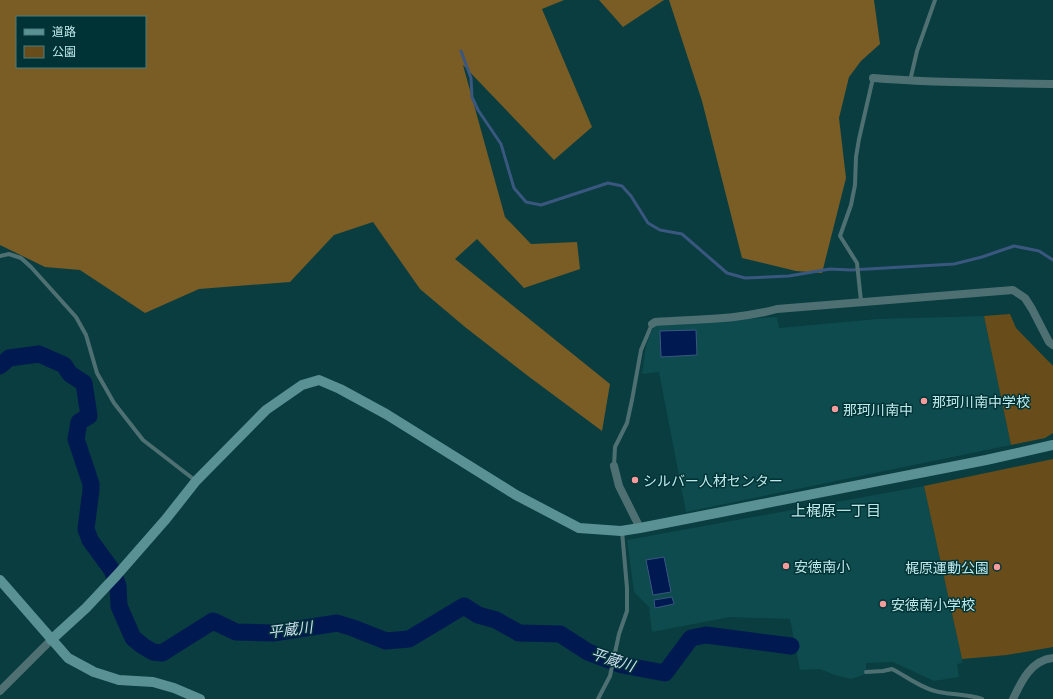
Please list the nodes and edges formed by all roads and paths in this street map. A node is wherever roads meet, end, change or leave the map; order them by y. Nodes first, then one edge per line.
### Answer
1 (935, 0) edge
2 (873, 78) joint
3 (910, 81) junction
4 (1053, 84) edge
5 (0, 256) edge
6 (861, 301) junction
7 (652, 324) joint
8 (1053, 345) edge
9 (1053, 445) edge
10 (614, 466) joint
11 (196, 481) junction
12 (640, 528) junction
13 (622, 531) junction
14 (0, 580) edge
15 (51, 640) junction
16 (1053, 658) edge
17 (866, 672) dead end
18 (0, 691) edge
19 (200, 699) edge
20 (598, 699) edge
21 (982, 699) edge
22 (1013, 699) edge

1 - 3 lane
2 - 3 street
2 - 6 lane
3 - 4 street
5 - 11 lane
6 - 7 street
6 - 8 street
7 - 10 lane
9 - 12 street
10 - 12 street
11 - 13 street
11 - 15 street
12 - 13 street
13 - 20 lane
14 - 15 street
15 - 18 street
15 - 19 street
16 - 22 street
17 - 21 lane

